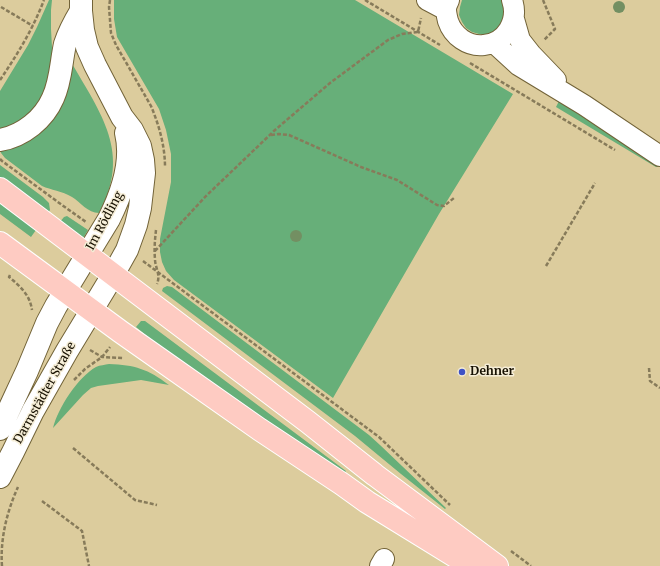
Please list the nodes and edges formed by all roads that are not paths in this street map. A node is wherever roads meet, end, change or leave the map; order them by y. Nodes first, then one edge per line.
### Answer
1 (427, 0) edge
2 (81, 5) edge
3 (447, 5) edge
4 (513, 10) edge
5 (494, 43) junction
6 (584, 105) junction
7 (122, 116) junction
8 (0, 140) edge
9 (660, 156) edge
10 (0, 189) edge
11 (0, 243) edge
12 (87, 255) junction
13 (113, 275) junction
14 (65, 290) junction
15 (92, 310) junction
16 (0, 429) edge
17 (10, 480) edge
18 (470, 566) edge
19 (497, 566) edge

1 - 3 street
2 - 7 street, Im Rödling
2 - 8 street
3 - 5 street
4 - 5 street
4 - 6 street
5 - 6 street
6 - 9 street
7 - 12 street, Im Rödling
7 - 13 street, Im Rödling
10 - 12 main road
11 - 14 main road
12 - 13 main road
12 - 14 street, Im Rödling
13 - 15 street, Im Rödling
13 - 19 main road
14 - 15 main road
14 - 16 street, Darmstädter Straße
15 - 17 street, Darmstädter Straße
15 - 18 main road

